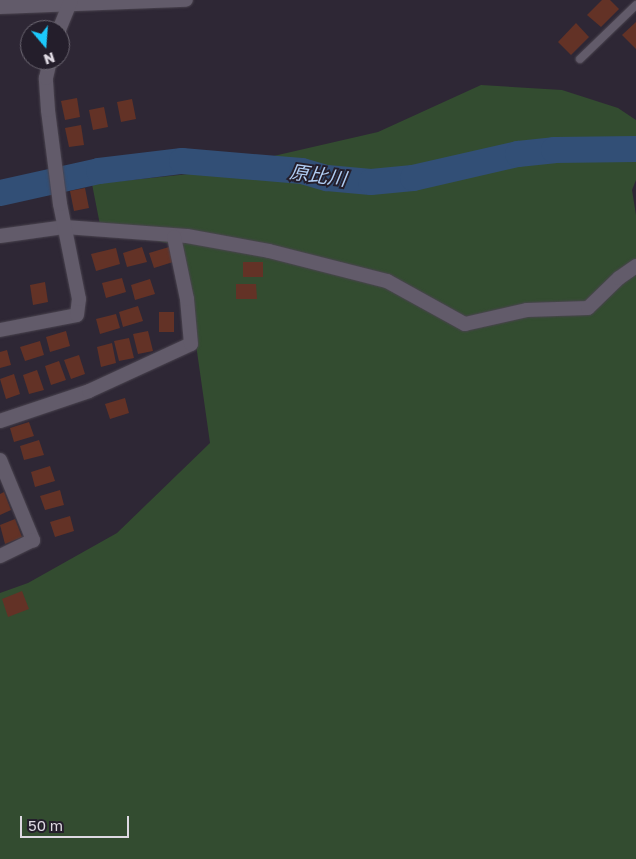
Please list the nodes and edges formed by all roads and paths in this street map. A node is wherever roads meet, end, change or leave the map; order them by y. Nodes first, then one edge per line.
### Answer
1 (186, 0) edge
2 (70, 2) edge
3 (636, 5) edge
4 (0, 8) edge
5 (63, 20) edge
6 (580, 59) dead end
7 (48, 70) edge
8 (65, 227) junction
9 (0, 236) edge
10 (174, 237) junction
11 (636, 266) edge
12 (0, 330) edge
13 (0, 421) edge
14 (0, 460) edge
15 (0, 556) edge

1 - 2 street
2 - 4 street
2 - 5 street
3 - 6 lane
7 - 8 street
8 - 9 street
8 - 10 street
8 - 12 street
10 - 11 street
10 - 13 street
14 - 15 street

